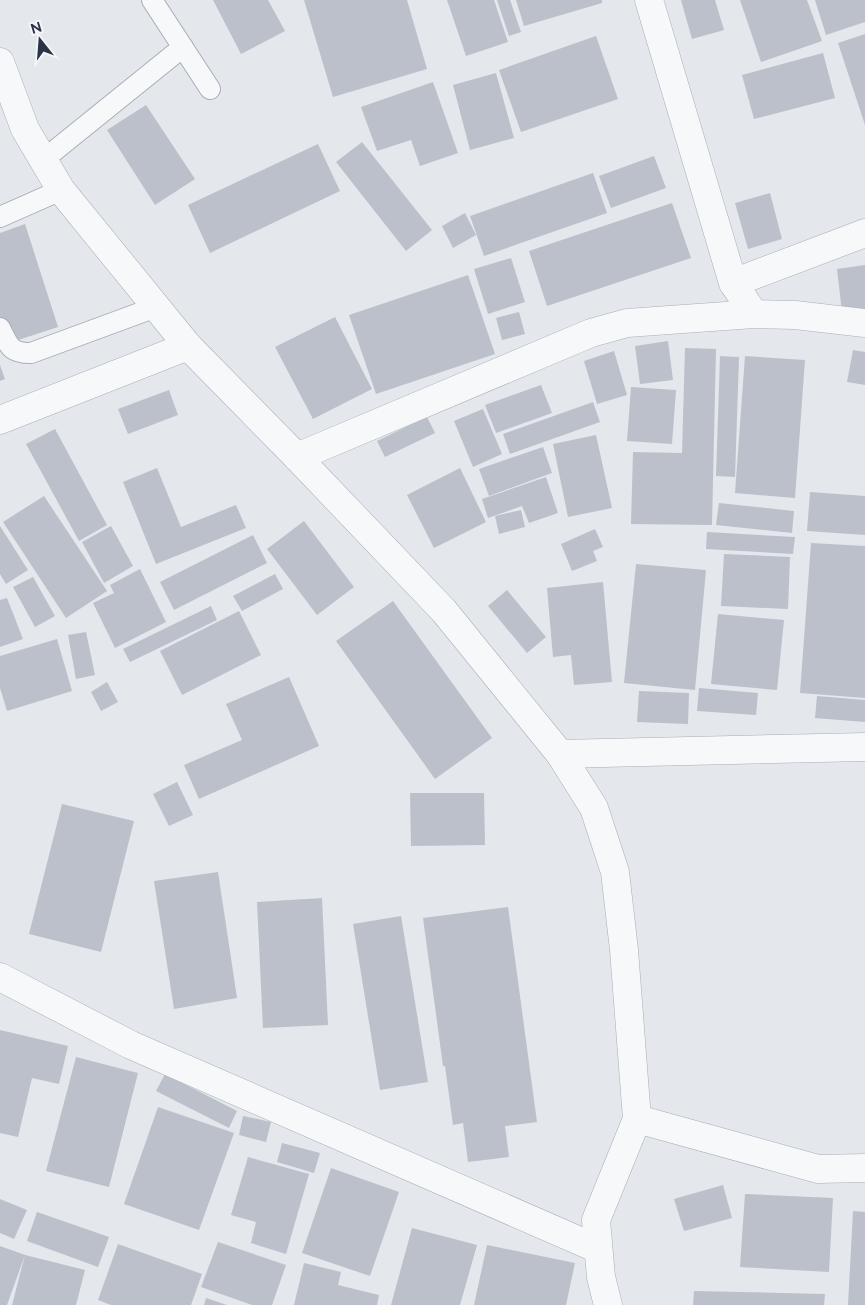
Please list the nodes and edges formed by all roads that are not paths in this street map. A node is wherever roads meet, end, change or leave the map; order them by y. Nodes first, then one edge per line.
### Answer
1 (152, 0) edge
2 (649, 0) edge
3 (183, 47) junction
4 (0, 62) edge
5 (210, 89) dead end
6 (43, 160) junction
7 (60, 190) junction
8 (0, 217) edge
9 (865, 233) edge
10 (733, 282) junction
11 (156, 307) junction
12 (754, 314) junction
13 (865, 323) edge
14 (0, 328) edge
15 (188, 346) junction
16 (0, 420) edge
17 (297, 457) junction
18 (865, 747) edge
19 (560, 754) junction
20 (0, 977) edge
21 (637, 1119) junction
22 (865, 1168) edge
23 (598, 1249) junction
24 (608, 1305) edge

1 - 3 lane
2 - 10 street
3 - 5 lane
3 - 6 lane
4 - 6 street
6 - 7 street
7 - 8 lane
7 - 11 street
9 - 10 street
10 - 12 street
11 - 14 lane
11 - 15 street
12 - 13 street
12 - 17 street
15 - 16 street
15 - 17 street
17 - 19 street
18 - 19 street
19 - 21 street
20 - 23 street
21 - 22 street
21 - 23 street
23 - 24 street

